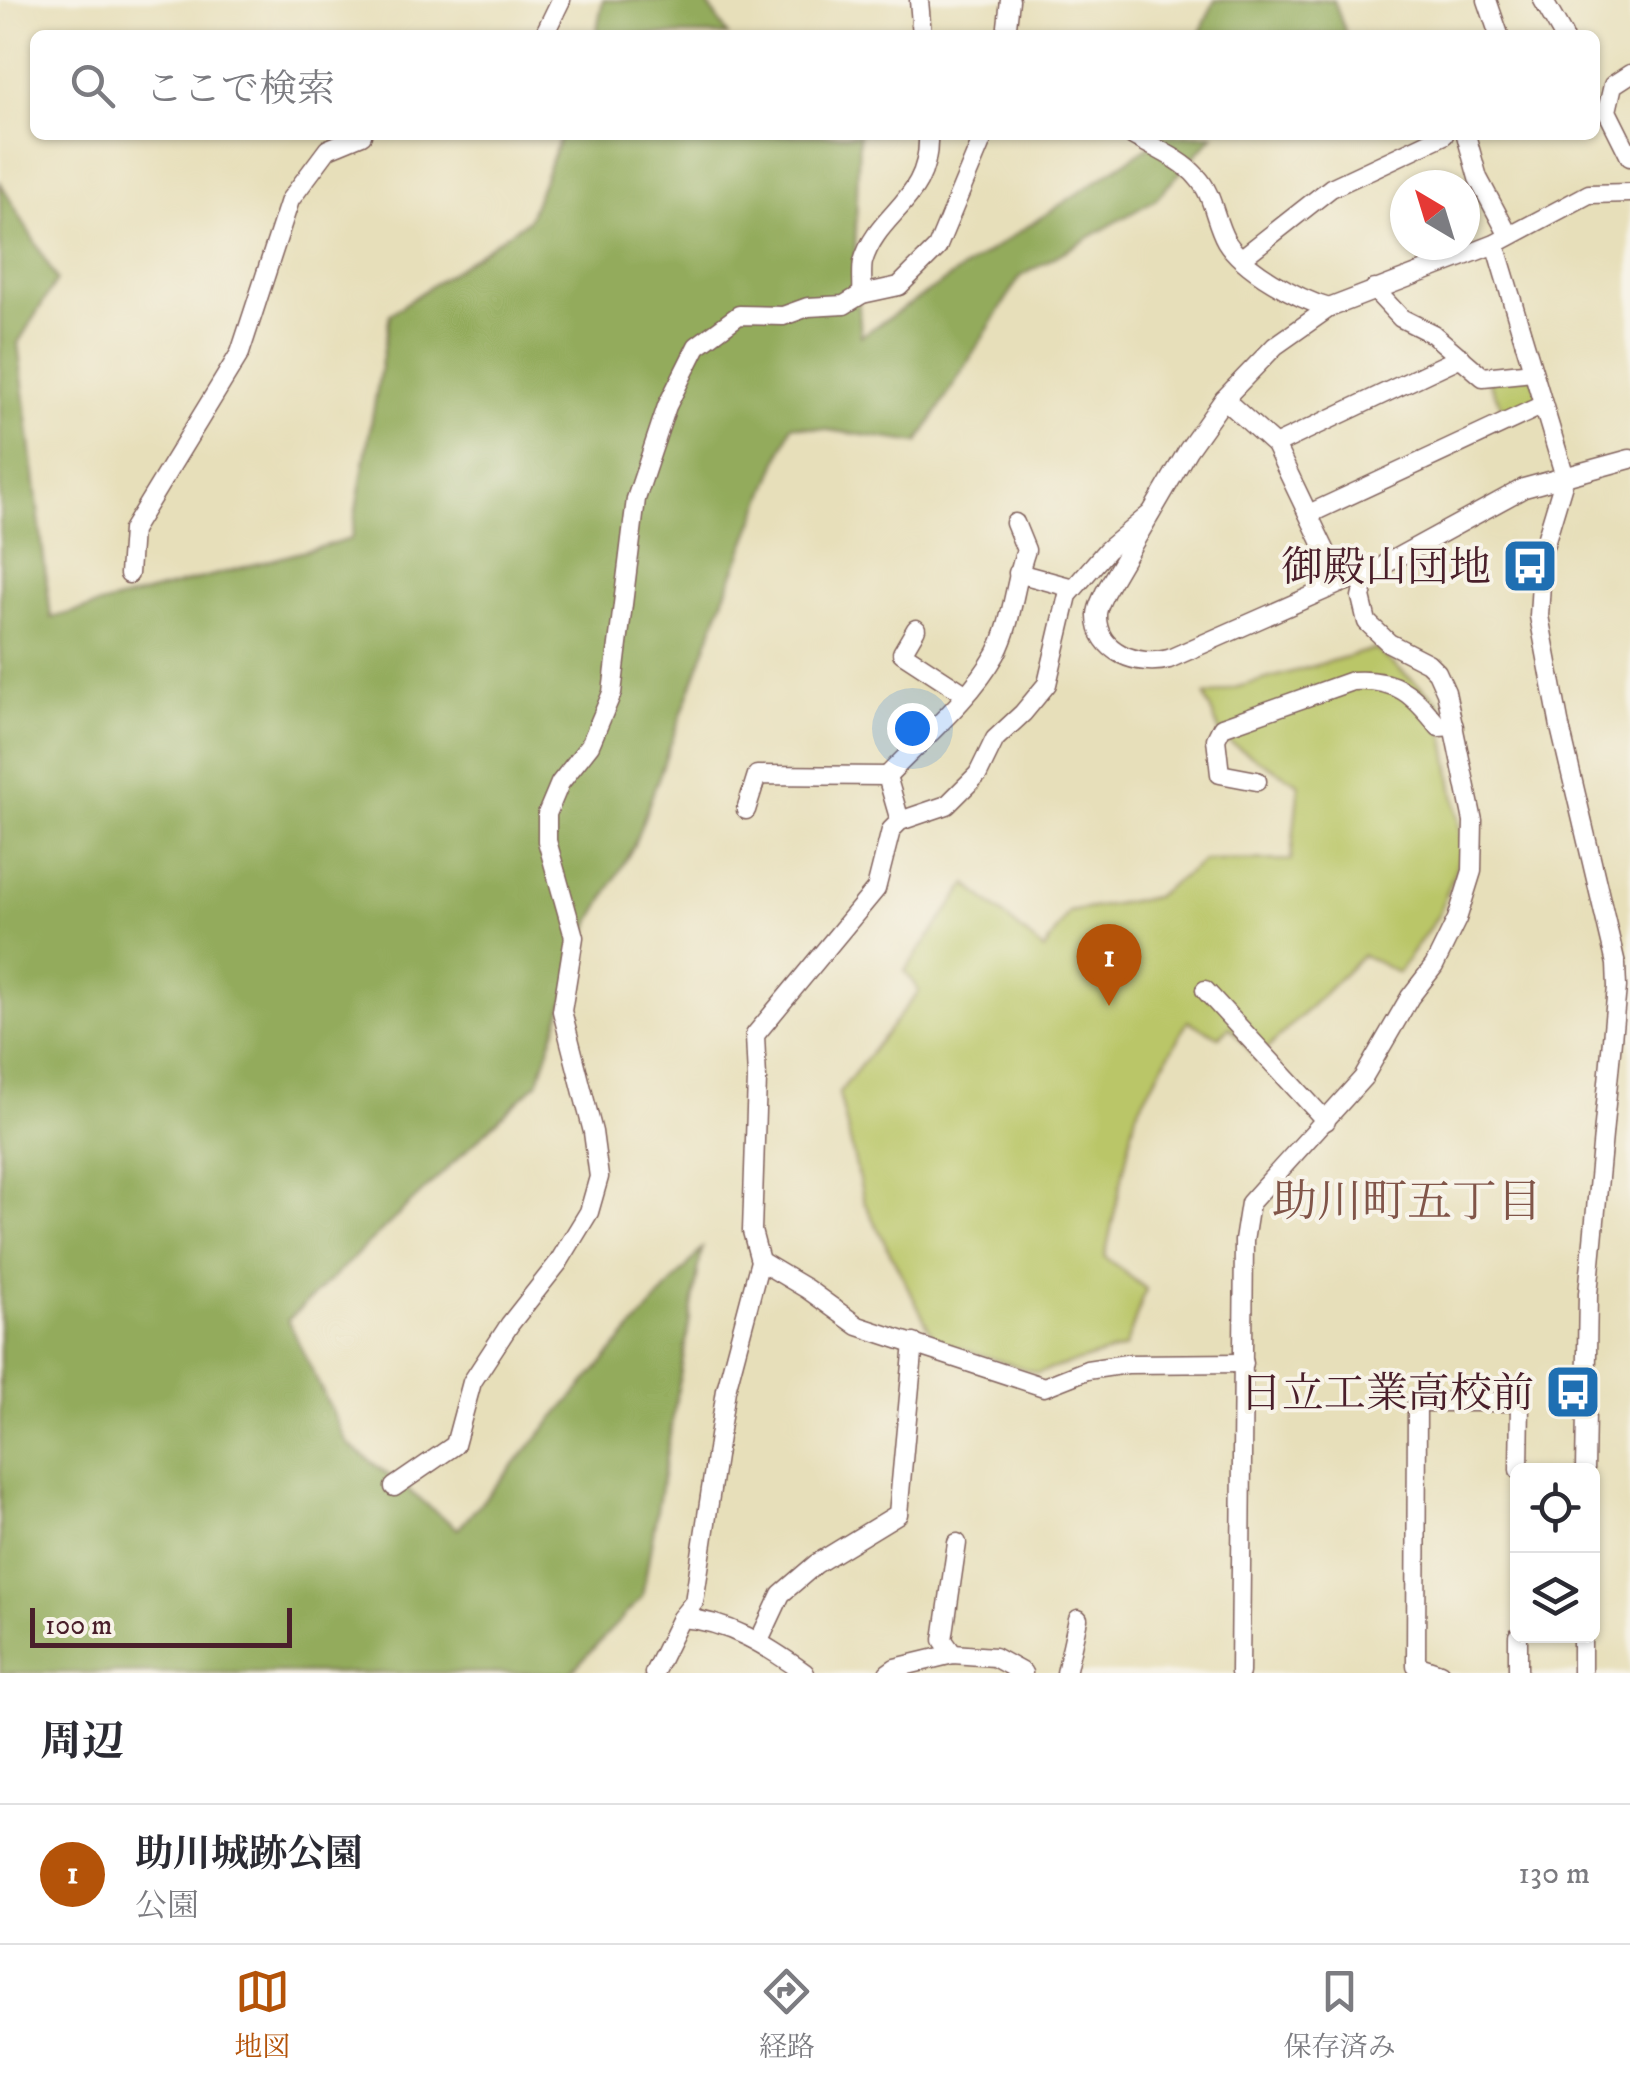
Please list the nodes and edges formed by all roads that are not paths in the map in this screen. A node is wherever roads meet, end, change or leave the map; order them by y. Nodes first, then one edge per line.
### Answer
1 (562, 0) edge
2 (919, 0) edge
3 (1010, 0) edge
4 (1487, 0) edge
5 (1542, 0) edge
6 (547, 30) edge
7 (922, 30) edge
8 (1007, 30) edge
9 (1496, 30) edge
10 (1560, 30) edge
11 (1630, 74) edge
12 (1600, 79) edge
13 (1614, 85) junction
14 (350, 140) edge
15 (928, 140) edge
16 (982, 140) edge
17 (1140, 140) edge
18 (1433, 140) edge
19 (1467, 140) edge
20 (1630, 157) edge
21 (1630, 192) edge
22 (1502, 240) junction
23 (1242, 258) junction
24 (1374, 289) junction
25 (862, 294) junction
26 (1328, 308) junction
27 (1461, 357) junction
28 (1533, 372) junction
29 (1224, 399) junction
30 (1543, 405) junction
31 (1275, 445) junction
32 (1630, 459) edge
33 (1565, 477) junction
34 (1150, 514) junction
35 (1309, 514) junction
36 (1016, 523) dead end
37 (1374, 572) junction
38 (128, 574) dead end
39 (1018, 574) junction
40 (1342, 582) junction
41 (1074, 588) junction
42 (916, 628) dead end
43 (966, 694) junction
44 (1454, 726) junction
45 (887, 776) junction
46 (1256, 781) dead end
47 (746, 810) dead end
48 (900, 821) junction
49 (1204, 990) dead end
50 (1326, 1120) junction
51 (760, 1260) junction
52 (914, 1343) junction
53 (1244, 1363) junction
54 (1519, 1463) edge
55 (1585, 1463) edge
56 (394, 1487) dead end
57 (957, 1543) dead end
58 (681, 1618) junction
59 (1078, 1619) dead end
60 (759, 1641) junction
61 (1518, 1643) edge
62 (1582, 1643) edge
63 (954, 1654) junction
64 (654, 1673) edge
65 (805, 1673) edge
66 (888, 1673) edge
67 (1023, 1673) edge
68 (1066, 1673) edge
69 (1240, 1673) edge
70 (1440, 1673) edge
71 (1518, 1673) edge
72 (1582, 1673) edge

1 - 6 street
2 - 7 street
3 - 8 street
4 - 9 street
5 - 10 street
11 - 13 street
12 - 13 street
13 - 20 street
14 - 38 street
15 - 25 street
16 - 25 street
17 - 23 street
18 - 23 street
19 - 22 street
21 - 22 street
22 - 24 street
22 - 28 street
23 - 26 street
24 - 26 street
24 - 27 street
25 - 56 street
26 - 29 street
27 - 28 street
27 - 31 street
28 - 30 street
29 - 31 street
29 - 34 street
30 - 33 street
30 - 35 street
31 - 35 street
32 - 33 street
33 - 37 street
33 - 55 street
34 - 40 street
34 - 41 street
35 - 40 street
36 - 39 street
37 - 40 street
37 - 44 street
39 - 41 street
39 - 43 street
41 - 48 street
42 - 43 street
43 - 45 street
44 - 46 street
44 - 50 street
45 - 47 street
45 - 48 street
48 - 51 street
49 - 50 street
50 - 53 street
51 - 52 street
51 - 58 street
52 - 53 street
52 - 60 street
53 - 69 street
54 - 70 street
57 - 63 street
58 - 60 street
58 - 64 street
59 - 68 street
60 - 65 street
61 - 71 street
62 - 72 street
63 - 66 street
63 - 67 street

